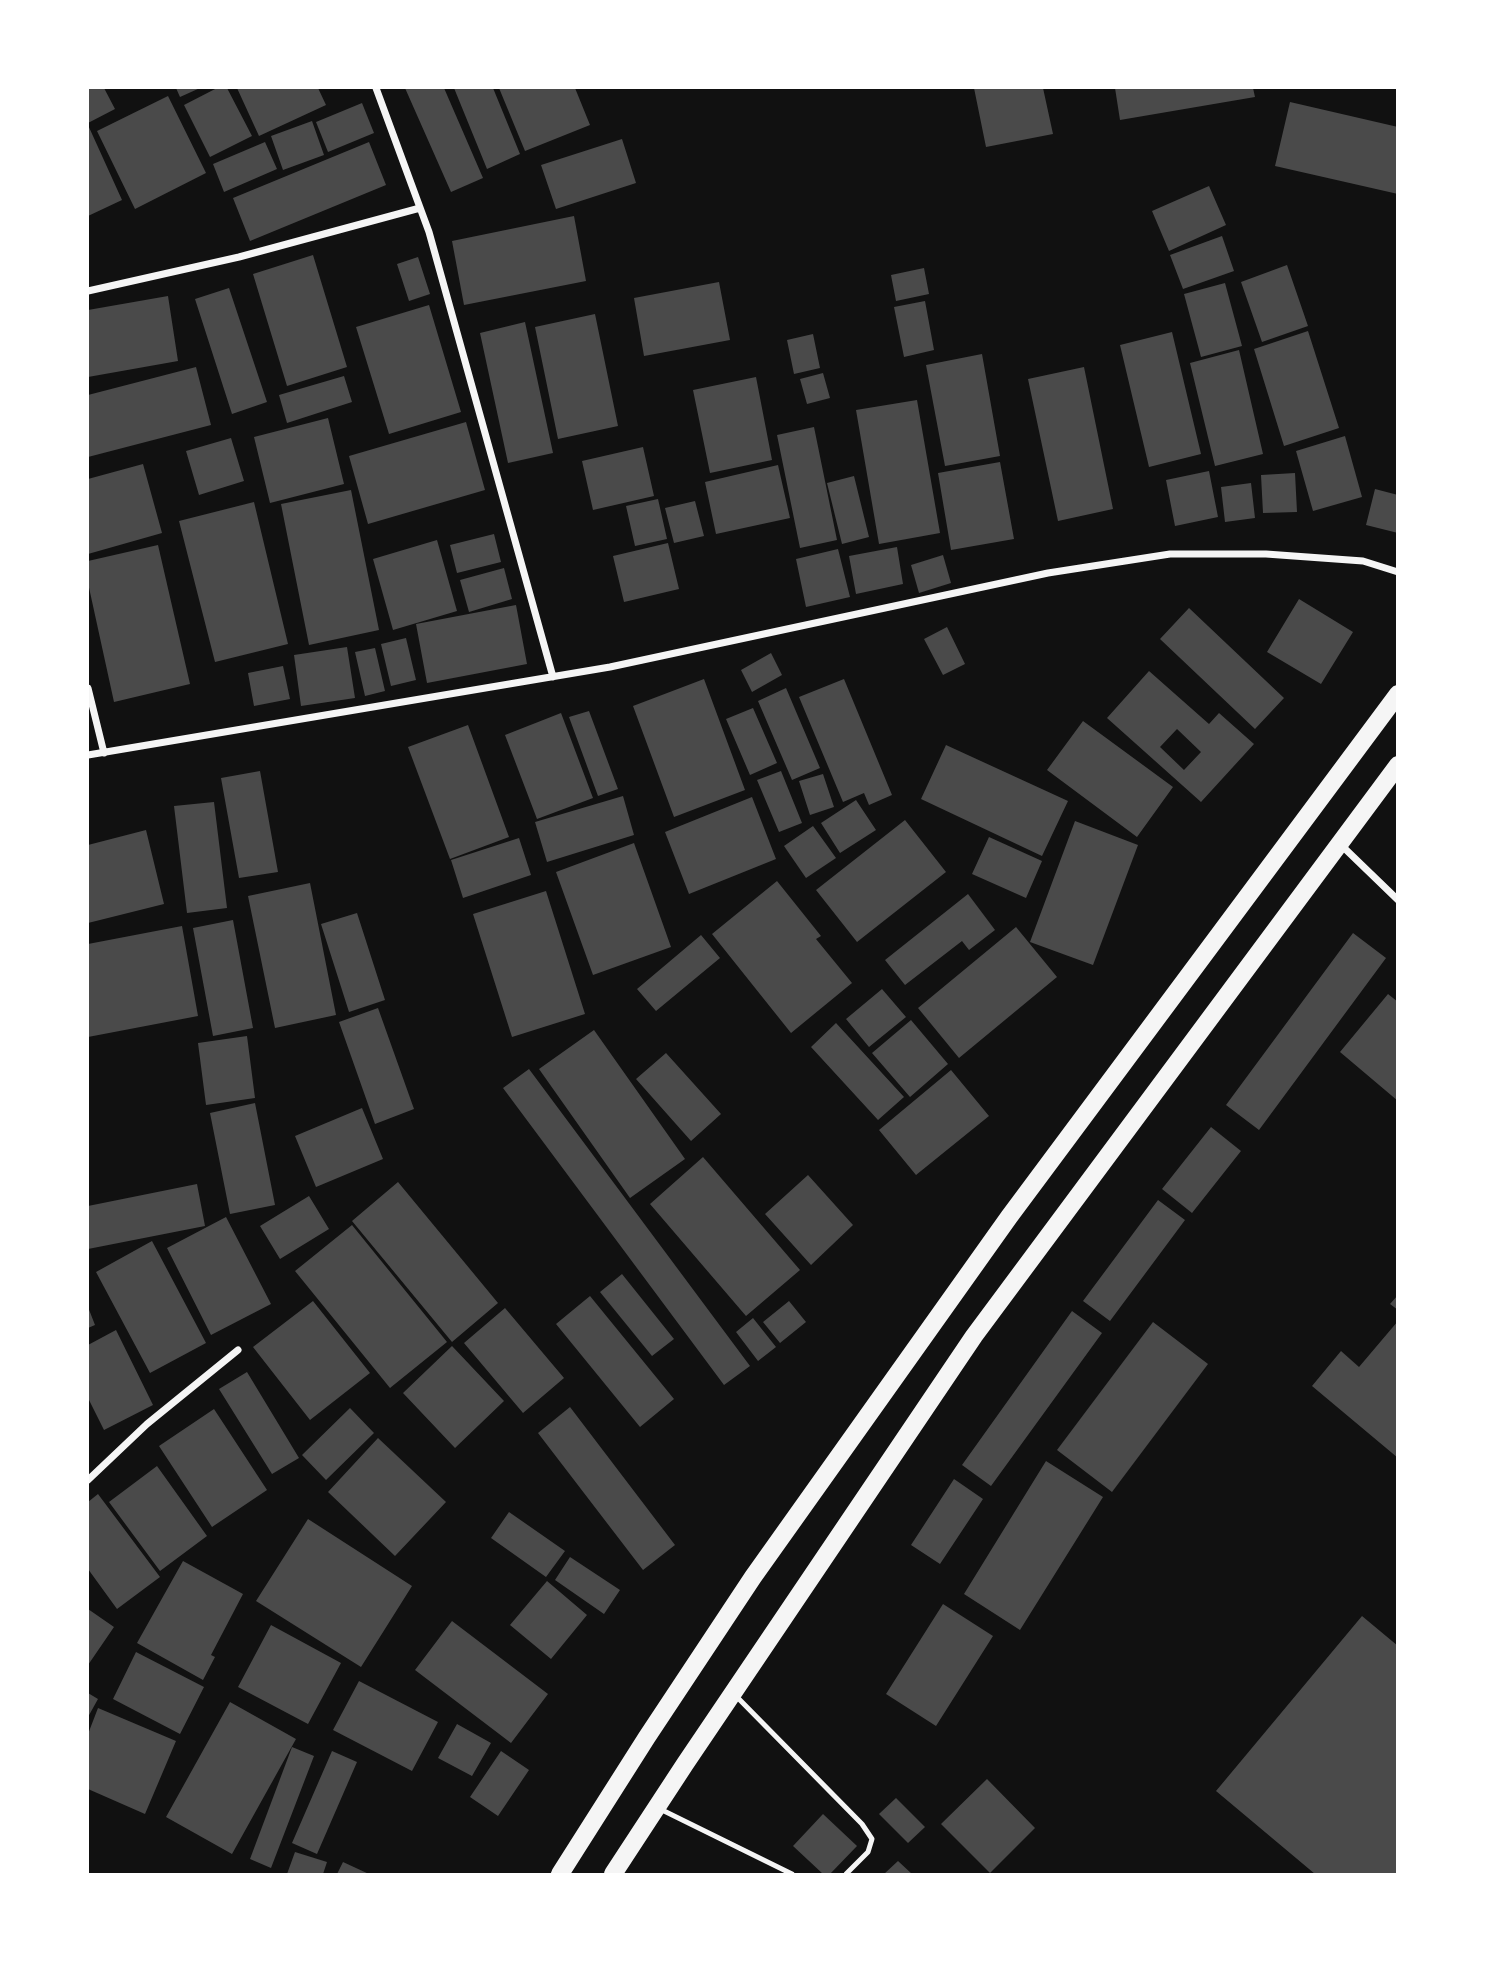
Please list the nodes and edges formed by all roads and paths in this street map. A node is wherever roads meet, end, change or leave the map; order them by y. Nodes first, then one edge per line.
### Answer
1 (376, 88) edge
2 (420, 208) junction
3 (88, 291) edge
4 (1398, 572) edge
5 (553, 677) junction
6 (88, 688) edge
7 (1398, 694) edge
8 (104, 753) junction
9 (88, 755) edge
10 (1398, 765) edge
11 (1338, 843) junction
12 (1398, 900) edge
13 (238, 1350) dead end
14 (88, 1480) edge
15 (733, 1693) junction
16 (657, 1807) junction
17 (560, 1874) edge
18 (613, 1874) edge
19 (792, 1874) edge
20 (846, 1874) edge

1 - 2 street
2 - 3 street
2 - 5 street
4 - 5 street
5 - 8 street
6 - 8 street
7 - 17 main road
8 - 9 street
10 - 11 main road
11 - 12 street
11 - 15 main road
13 - 14 street
15 - 16 main road
15 - 20 lane
16 - 18 main road
16 - 19 lane

